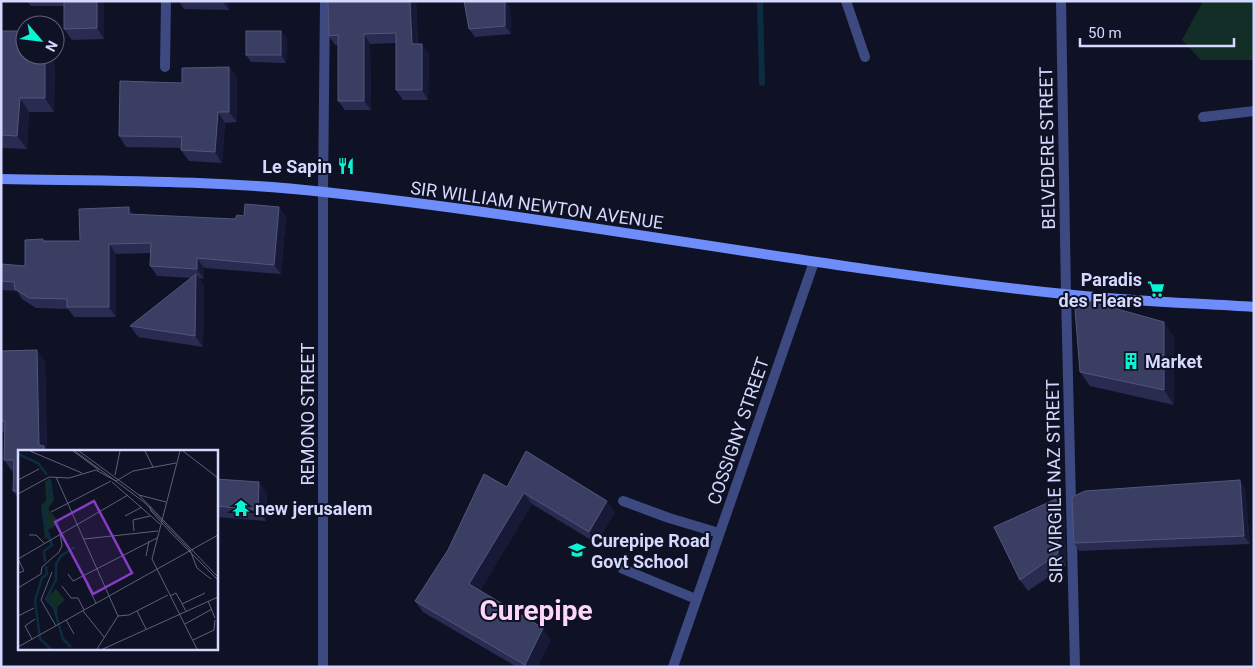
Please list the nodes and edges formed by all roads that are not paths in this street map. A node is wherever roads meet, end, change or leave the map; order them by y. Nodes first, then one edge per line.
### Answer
1 (166, 1) edge
2 (325, 1) edge
3 (846, 1) edge
4 (1061, 1) edge
5 (865, 57) dead end
6 (165, 67) dead end
7 (1254, 111) edge
8 (1203, 117) dead end
9 (1, 178) edge
10 (323, 192) junction
11 (814, 262) junction
12 (1066, 295) junction
13 (1254, 307) edge
14 (623, 501) dead end
15 (719, 533) junction
16 (623, 569) dead end
17 (696, 600) junction
18 (323, 667) edge
19 (673, 667) edge
20 (1075, 667) edge

1 - 6 street
2 - 10 street, REMONO STREET
3 - 5 street
4 - 12 street, BELVEDERE STREET
7 - 8 street
9 - 10 street, SIR WILLIAM NEWTON AVENUE
10 - 11 street, SIR WILLIAM NEWTON AVENUE
10 - 18 street, REMONO STREET
11 - 12 street, SIR WILLIAM NEWTON AVENUE
11 - 15 street, COSSIGNY STREET
12 - 13 street, SIR WILLIAM NEWTON AVENUE
12 - 20 street, SIR VIRGILE NAZ STREET
14 - 15 street
15 - 17 street, COSSIGNY STREET
16 - 17 street
17 - 19 street, COSSIGNY STREET

